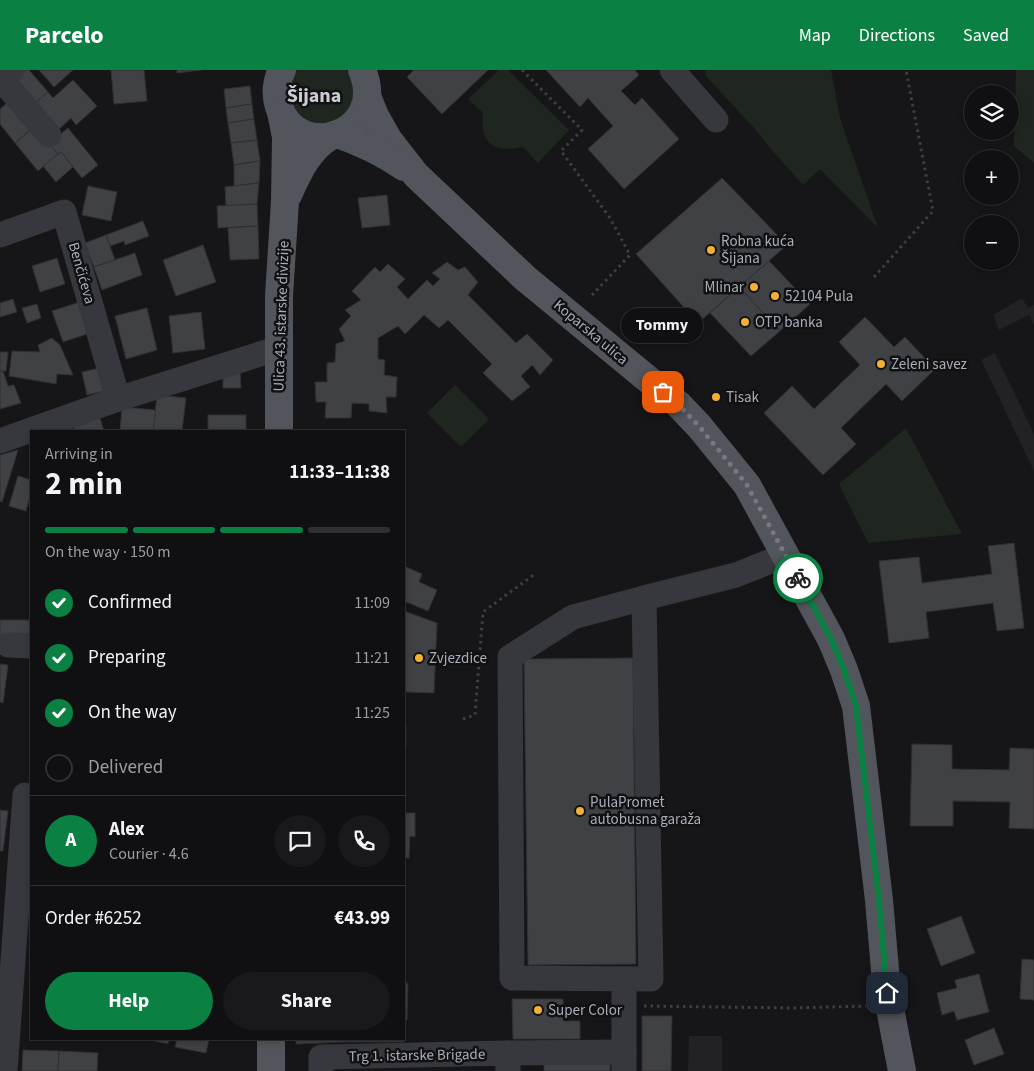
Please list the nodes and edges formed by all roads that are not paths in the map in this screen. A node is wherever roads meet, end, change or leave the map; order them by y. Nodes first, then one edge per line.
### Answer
1 (12, 70) edge
2 (672, 70) edge
3 (280, 71) edge
4 (364, 83) edge
5 (281, 112) junction
6 (716, 120) dead end
7 (50, 135) dead end
8 (333, 135) junction
9 (416, 175) junction
10 (285, 201) junction
11 (0, 235) edge
12 (279, 348) junction
13 (118, 399) junction
14 (30, 430) edge
15 (31, 430) edge
16 (278, 430) edge
17 (0, 441) edge
18 (786, 555) junction
19 (644, 598) junction
20 (25, 795) dead end
21 (7, 939) edge
22 (624, 979) junction
23 (271, 1040) edge
24 (508, 1062) edge
25 (624, 1062) edge
26 (5, 1071) edge
27 (271, 1071) edge
28 (321, 1071) edge
29 (902, 1071) edge

1 - 7 street
2 - 6 street
3 - 5 main road, Ulica 43. istarske divizije
4 - 8 main road, Ulica 43. istarske divizije
4 - 9 main road, Koparska ulica
5 - 8 main road, Koparska ulica
5 - 10 main road, Ulica 43. istarske divizije
8 - 9 main road, Koparska ulica
8 - 10 main road, Ulica 43. istarske divizije
9 - 18 main road, Koparska ulica
10 - 12 main road, Ulica 43. istarske divizije
11 - 13 street, Benčićeva
12 - 13 street
12 - 16 main road, Ulica 43. istarske divizije
13 - 15 street
14 - 17 street
18 - 19 street
18 - 29 main road, Koparska ulica
19 - 22 street
19 - 22 street
20 - 21 street
21 - 26 street
22 - 25 street
23 - 27 main road
24 - 25 street
24 - 28 street, Trg 1. istarske Brigade

